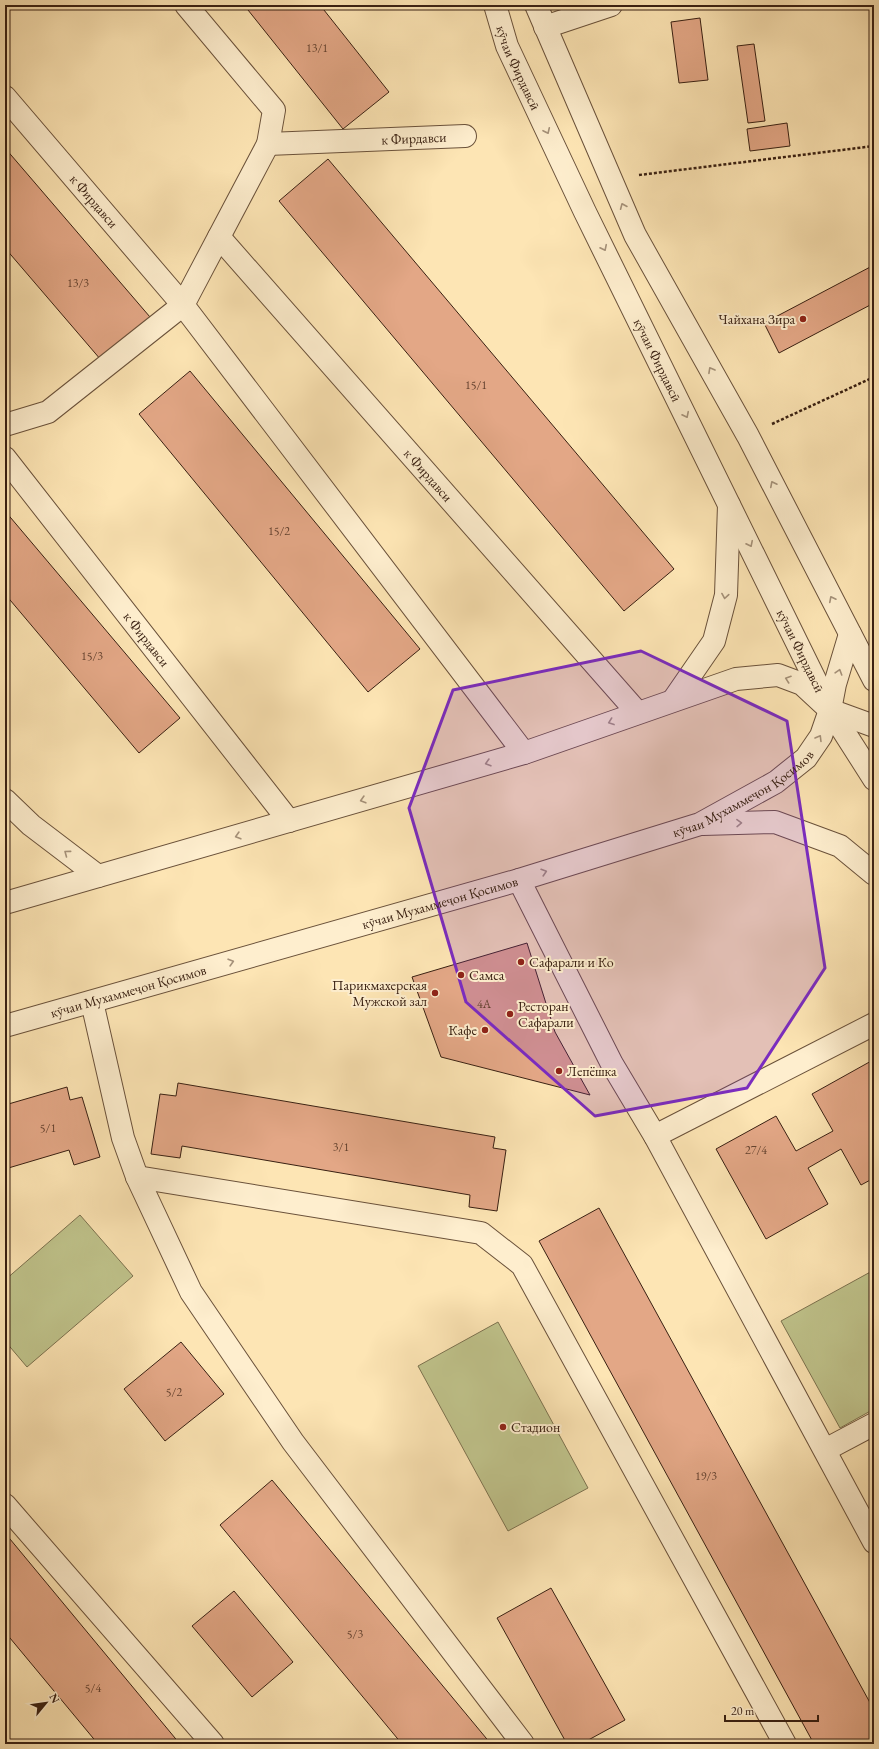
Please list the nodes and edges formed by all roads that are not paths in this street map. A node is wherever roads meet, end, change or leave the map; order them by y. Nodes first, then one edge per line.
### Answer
1 (186, 5) edge
2 (495, 5) edge
3 (536, 5) edge
4 (611, 5) edge
5 (545, 27) junction
6 (5, 97) edge
7 (465, 136) dead end
8 (268, 144) junction
9 (219, 237) junction
10 (183, 305) junction
11 (5, 425) edge
12 (5, 458) edge
13 (729, 501) junction
14 (850, 634) junction
15 (874, 680) edge
16 (674, 700) junction
17 (830, 710) junction
18 (637, 712) junction
19 (874, 726) edge
20 (524, 753) junction
21 (874, 779) edge
22 (5, 800) edge
23 (289, 821) junction
24 (700, 824) junction
25 (874, 874) edge
26 (98, 876) junction
27 (520, 880) junction
28 (5, 903) edge
29 (92, 1002) junction
30 (874, 1024) edge
31 (7, 1025) edge
32 (655, 1136) junction
33 (137, 1177) junction
34 (874, 1424) edge
35 (825, 1450) junction
36 (5, 1505) edge
37 (874, 1542) edge
38 (213, 1744) edge
39 (523, 1744) edge
40 (785, 1744) edge

1 - 8 street
2 -> 13 street, кӯчаи Фирдавсӣ
3 - 5 street
4 - 5 street
14 -> 5 street
6 - 10 street, к Фирдавси
7 - 8 street, к Фирдавси
8 - 9 street
9 - 10 street
9 - 18 street, к Фирдавси
10 - 11 street
10 - 20 street, к Фирдавси
12 - 23 street, к Фирдавси
13 -> 16 street
13 -> 17 street, кӯчаи Фирдавсӣ
14 - 15 street
17 -> 14 street, кӯчаи Фирдавсӣ
17 -> 16 street
16 - 18 street
17 - 19 street
17 - 21 street, кӯчаи Фирдавсӣ
24 -> 17 street, кӯчаи Мухаммеҷон Қосимов
18 -> 20 street
20 -> 23 street
26 -> 22 street
23 -> 26 street
24 -> 25 street
27 -> 24 street, кӯчаи Мухаммеҷон Қосимов
26 - 28 street
29 -> 27 street, кӯчаи Мухаммеҷон Қосимов
27 - 32 street
29 - 31 street, кӯчаи Мухаммеҷон Қосимов
29 - 33 street
30 - 32 street
32 - 35 street
33 - 39 street
33 - 40 street
34 - 35 street
35 - 37 street
36 - 38 street

